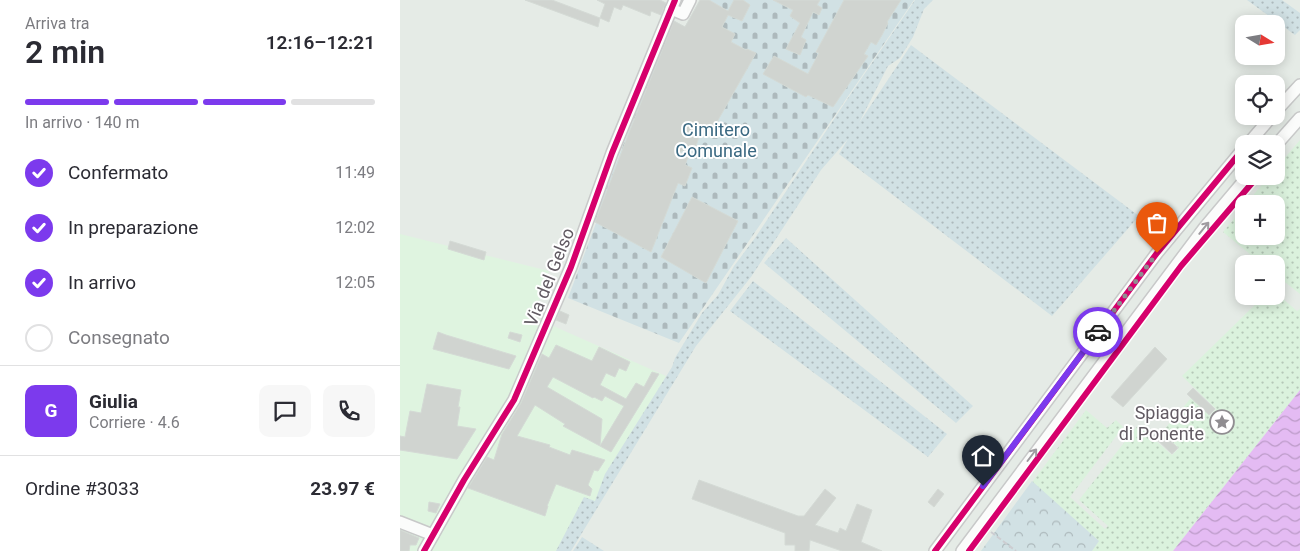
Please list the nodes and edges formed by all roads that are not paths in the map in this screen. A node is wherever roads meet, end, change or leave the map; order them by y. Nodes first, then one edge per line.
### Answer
1 (690, 0) edge
2 (673, 5) edge
3 (1300, 85) edge
4 (1285, 102) edge
5 (1300, 118) edge
6 (1264, 125) edge
7 (1256, 135) edge
8 (1284, 135) edge
9 (1235, 159) edge
10 (1240, 185) edge
11 (1100, 329) junction
12 (1116, 344) junction
13 (1002, 460) junction
14 (1014, 480) junction
15 (400, 522) edge
16 (433, 535) junction
17 (424, 551) edge
18 (935, 551) edge
19 (962, 551) edge

1 - 2 street
2 - 16 street, Via del Gelso
3 - 4 street
5 - 8 street
6 - 7 street
9 - 11 street
12 -> 10 street
11 - 12 street
11 - 13 street
14 -> 12 street
13 - 14 street
13 - 18 street
14 - 19 street
15 - 16 street
16 - 17 street, Via del Gelso

